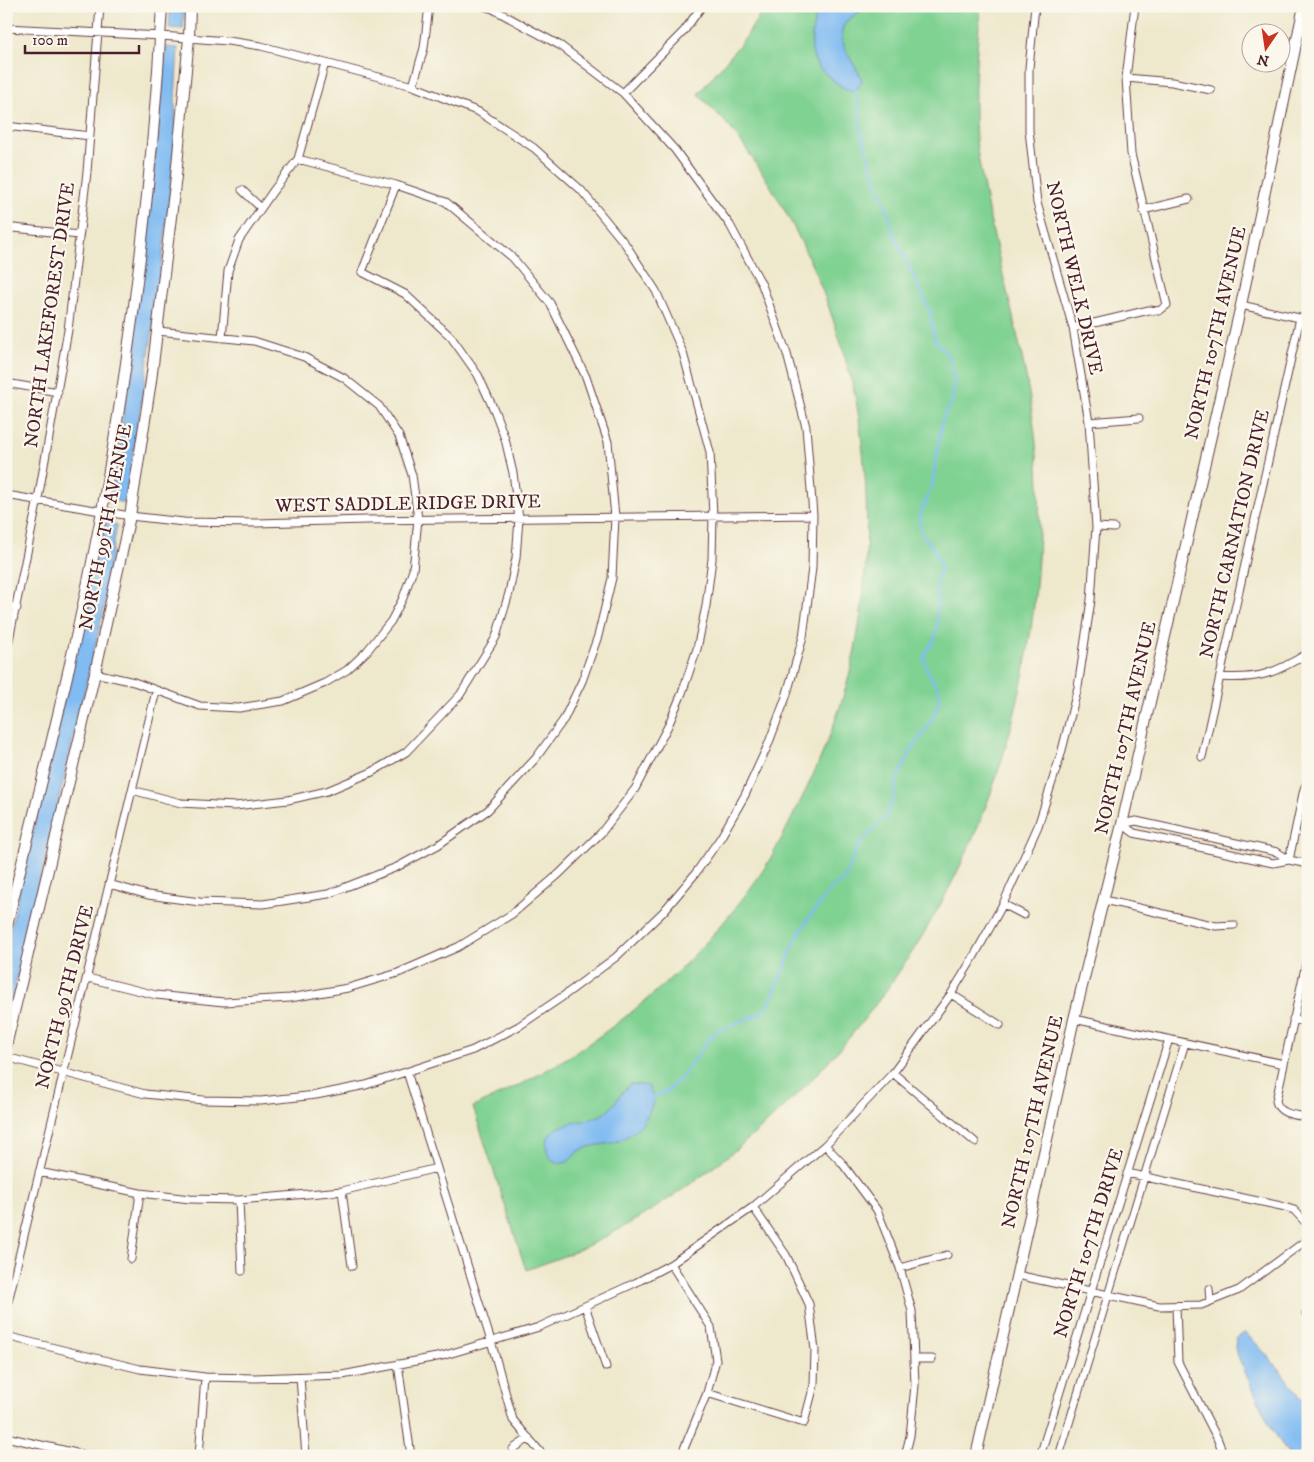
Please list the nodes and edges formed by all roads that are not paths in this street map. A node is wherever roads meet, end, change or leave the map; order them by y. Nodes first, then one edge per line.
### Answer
1 (100, 6) edge
2 (162, 6) edge
3 (190, 6) edge
4 (429, 6) edge
5 (483, 6) edge
6 (702, 6) edge
7 (1035, 6) edge
8 (1135, 6) edge
9 (1304, 6) edge
10 (6, 28) edge
11 (99, 32) junction
12 (161, 36) junction
13 (189, 38) junction
14 (325, 62) junction
15 (1126, 78) junction
16 (413, 86) junction
17 (1211, 90) dead end
18 (623, 93) junction
19 (6, 126) edge
20 (90, 136) junction
21 (298, 159) junction
22 (396, 185) junction
23 (242, 190) dead end
24 (1189, 199) dead end
25 (261, 208) junction
26 (1143, 210) junction
27 (6, 230) edge
28 (79, 235) junction
29 (1240, 305) junction
30 (1300, 318) junction
31 (1308, 320) edge
32 (1074, 328) junction
33 (158, 331) junction
34 (222, 338) junction
35 (6, 383) edge
36 (58, 392) junction
37 (1140, 418) dead end
38 (1089, 422) junction
39 (6, 495) edge
40 (38, 499) junction
41 (102, 511) junction
42 (813, 515) junction
43 (130, 516) junction
44 (713, 516) junction
45 (615, 517) junction
46 (519, 518) junction
47 (418, 519) junction
48 (1096, 527) junction
49 (1114, 528) dead end
50 (6, 606) edge
51 (17, 608) junction
52 (1308, 653) edge
53 (6, 654) edge
54 (95, 673) junction
55 (1220, 677) junction
56 (156, 691) junction
57 (1202, 757) dead end
58 (1308, 781) edge
59 (132, 790) junction
60 (1122, 824) junction
61 (1289, 860) junction
62 (1308, 864) edge
63 (109, 884) junction
64 (1104, 900) junction
65 (1003, 904) junction
66 (1024, 915) dead end
67 (1234, 925) dead end
68 (6, 928) edge
69 (1308, 954) edge
70 (88, 978) junction
71 (951, 994) junction
72 (1074, 1019) junction
73 (1293, 1019) junction
74 (1308, 1022) edge
75 (1000, 1025) dead end
76 (1169, 1039) junction
77 (1185, 1043) junction
78 (6, 1046) edge
79 (6, 1058) edge
80 (1284, 1064) junction
81 (407, 1072) junction
82 (63, 1073) junction
83 (893, 1073) junction
84 (1308, 1117) edge
85 (974, 1142) dead end
86 (825, 1145) junction
87 (437, 1168) junction
88 (39, 1172) junction
89 (1127, 1173) junction
90 (1145, 1176) junction
91 (342, 1191) junction
92 (140, 1193) junction
93 (239, 1200) junction
94 (753, 1207) junction
95 (1308, 1226) edge
96 (1308, 1239) edge
97 (947, 1256) dead end
98 (131, 1259) dead end
99 (671, 1264) junction
100 (352, 1266) dead end
101 (900, 1268) junction
102 (242, 1271) dead end
103 (1016, 1276) junction
104 (1209, 1289) dead end
105 (1092, 1292) junction
106 (1108, 1295) junction
107 (1210, 1301) junction
108 (585, 1306) junction
109 (1176, 1306) junction
110 (6, 1310) edge
111 (6, 1336) edge
112 (491, 1341) junction
113 (914, 1359) junction
114 (932, 1359) dead end
115 (398, 1364) junction
116 (606, 1367) dead end
117 (205, 1377) junction
118 (300, 1377) junction
119 (707, 1394) junction
120 (6, 1437) edge
121 (529, 1438) junction
122 (513, 1449) dead end
123 (89, 1456) edge
124 (199, 1456) edge
125 (306, 1456) edge
126 (411, 1456) edge
127 (546, 1456) edge
128 (681, 1456) edge
129 (905, 1456) edge
130 (976, 1456) edge
131 (1040, 1456) edge
132 (1059, 1456) edge
133 (1224, 1456) edge

1 - 11 street, NORTH LAKEFOREST DRIVE
2 - 12 main road, NORTH 99TH AVENUE
3 - 13 main road, NORTH 99TH AVENUE
4 - 16 street
5 - 18 street
6 - 18 street
7 - 32 street, NORTH WELK DRIVE
8 - 15 street
9 - 29 main road, NORTH 107TH AVENUE
10 - 11 street
11 - 12 street
11 - 20 street, NORTH LAKEFOREST DRIVE
12 - 13 street
12 - 41 main road, NORTH 99TH AVENUE
13 - 14 street
13 - 33 main road, NORTH 99TH AVENUE
14 - 16 street
14 - 21 street
15 - 17 street
15 - 26 street
16 - 44 street
18 - 42 street
19 - 20 street
20 - 28 street, NORTH LAKEFOREST DRIVE
21 - 22 street
21 - 25 street
22 - 45 street
22 - 46 street
23 - 25 street
24 - 26 street
25 - 34 street
26 - 32 street
27 - 28 street
28 - 36 street, NORTH LAKEFOREST DRIVE
29 - 30 street
29 - 60 main road, NORTH 107TH AVENUE
30 - 31 street
30 - 55 street, NORTH CARNATION DRIVE
32 - 38 street, NORTH WELK DRIVE
33 - 34 street
33 - 43 main road, NORTH 99TH AVENUE
34 - 47 street
35 - 36 street
36 - 40 street, NORTH LAKEFOREST DRIVE
37 - 38 street
38 - 48 street, NORTH WELK DRIVE
39 - 40 street, WEST SADDLE RIDGE DRIVE
40 - 41 street, WEST SADDLE RIDGE DRIVE
40 - 51 street, NORTH LAKEFOREST DRIVE
41 - 43 street, WEST SADDLE RIDGE DRIVE
41 - 68 main road, NORTH 99TH AVENUE
42 - 44 street, WEST SADDLE RIDGE DRIVE
42 - 81 street
43 - 47 street, WEST SADDLE RIDGE DRIVE
43 - 54 main road, NORTH 99TH AVENUE
44 - 45 street, WEST SADDLE RIDGE DRIVE
44 - 70 street
45 - 46 street, WEST SADDLE RIDGE DRIVE
45 - 63 street
46 - 47 street, WEST SADDLE RIDGE DRIVE
46 - 59 street
47 - 56 street
48 - 49 street
48 - 65 street, NORTH WELK DRIVE
50 - 51 street
51 - 53 street, NORTH LAKEFOREST DRIVE
52 - 55 street
54 - 56 street
54 - 78 main road, NORTH 99TH AVENUE
55 - 57 street, NORTH CARNATION DRIVE
56 - 59 street, NORTH 99TH DRIVE
58 - 61 street
59 - 63 street, NORTH 99TH DRIVE
60 - 61 street
60 - 61 street
60 - 64 main road, NORTH 107TH AVENUE
61 - 62 street
63 - 70 street, NORTH 99TH DRIVE
64 - 67 street
64 - 72 main road, NORTH 107TH AVENUE
65 - 66 street
65 - 71 street, NORTH WELK DRIVE
69 - 73 street
70 - 82 street, NORTH 99TH DRIVE
71 - 75 street
71 - 83 street, NORTH WELK DRIVE
72 - 76 street
72 - 103 main road, NORTH 107TH AVENUE
73 - 74 street
73 - 80 street
76 - 77 street
76 - 89 street, NORTH 107TH DRIVE
77 - 80 street
77 - 90 street, NORTH 107TH DRIVE
79 - 82 street
80 - 84 street
81 - 82 street
81 - 87 street
82 - 88 street, NORTH 99TH DRIVE
83 - 85 street
83 - 86 street, NORTH WELK DRIVE
86 - 94 street, NORTH WELK DRIVE
86 - 101 street
87 - 91 street
87 - 112 street
88 - 92 street
88 - 110 street, NORTH 99TH DRIVE
89 - 90 street
89 - 105 street, NORTH 107TH DRIVE
90 - 95 street
90 - 106 street, NORTH 107TH DRIVE
91 - 93 street
91 - 100 street
92 - 93 street
92 - 98 street
93 - 102 street
94 - 99 street, NORTH WELK DRIVE
94 - 119 street
96 - 107 street
97 - 101 street
99 - 108 street, NORTH WELK DRIVE
99 - 119 street
101 - 113 street
103 - 105 street
103 - 130 main road, NORTH 107TH AVENUE
104 - 107 street
105 - 106 street
105 - 131 street, NORTH 107TH DRIVE
106 - 109 street
106 - 132 street, NORTH 107TH DRIVE
107 - 109 street
108 - 112 street, NORTH WELK DRIVE
108 - 116 street
109 - 133 street
111 - 117 street, NORTH WELK DRIVE
112 - 115 street, NORTH WELK DRIVE
112 - 121 street
113 - 114 street
113 - 129 street
115 - 118 street, NORTH WELK DRIVE
115 - 126 street
117 - 118 street, NORTH WELK DRIVE
117 - 124 street
118 - 125 street
119 - 128 street
120 - 123 street
121 - 122 street
121 - 127 street

